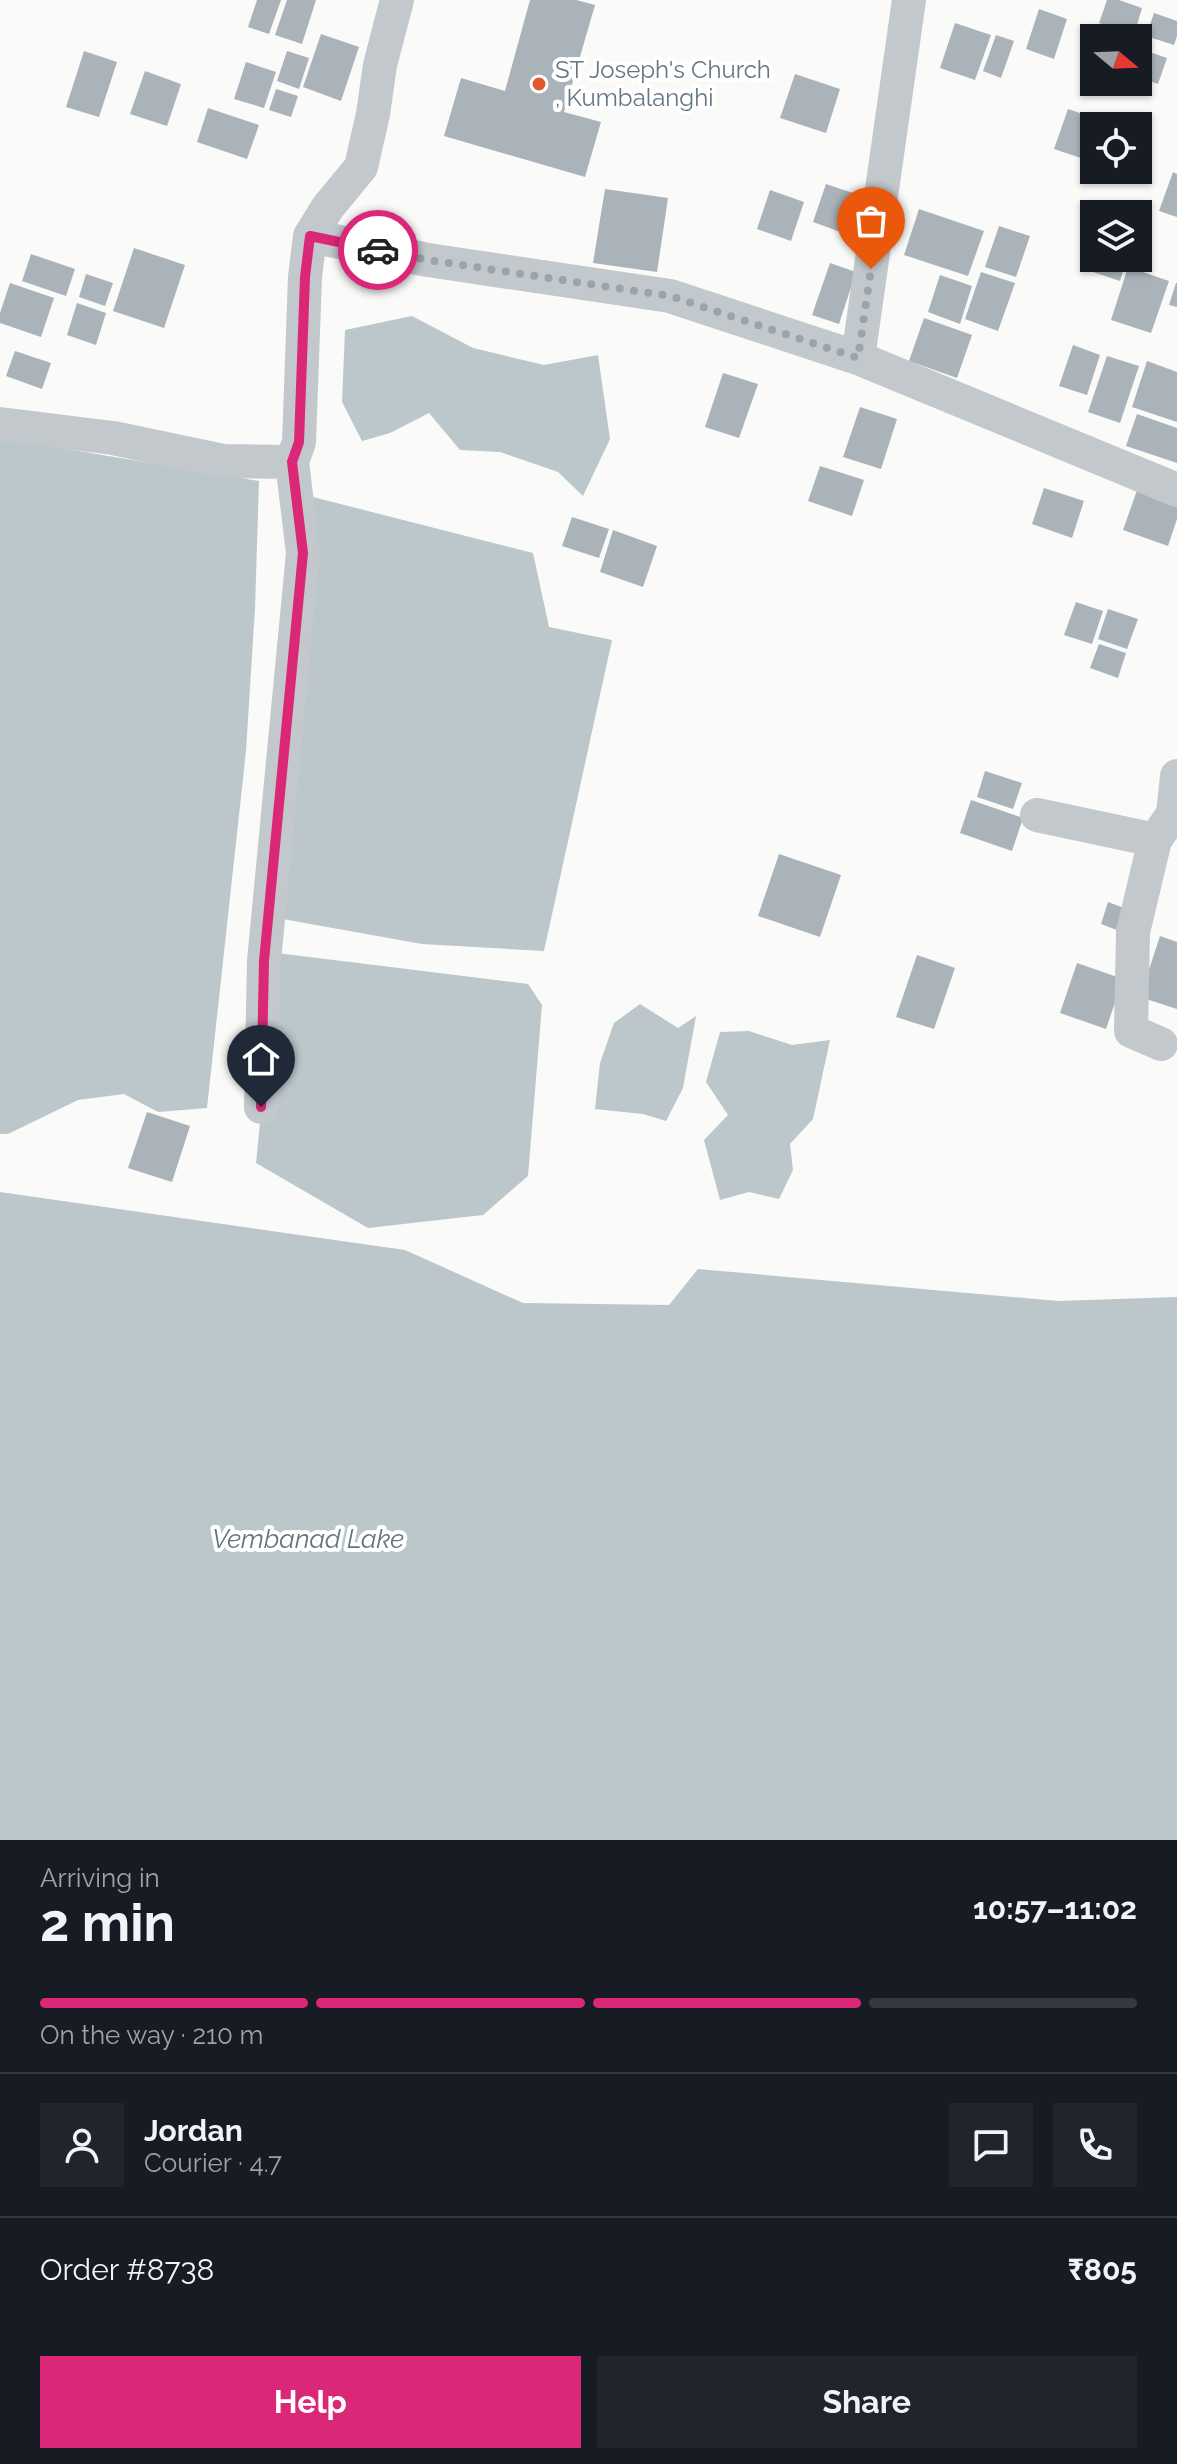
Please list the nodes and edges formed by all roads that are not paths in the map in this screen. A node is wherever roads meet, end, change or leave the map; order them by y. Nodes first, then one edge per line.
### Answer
1 (397, 0) edge
2 (909, 0) edge
3 (310, 236) junction
4 (858, 358) junction
5 (0, 424) edge
6 (292, 462) junction
7 (1177, 490) edge
8 (1177, 776) edge
9 (1037, 815) dead end
10 (1169, 823) edge
11 (1161, 1044) dead end
12 (261, 1107) dead end

1 - 3 street
2 - 4 street
3 - 4 street
3 - 6 street
4 - 7 street
5 - 6 street
6 - 12 street
8 - 10 street
9 - 10 street
10 - 11 street

